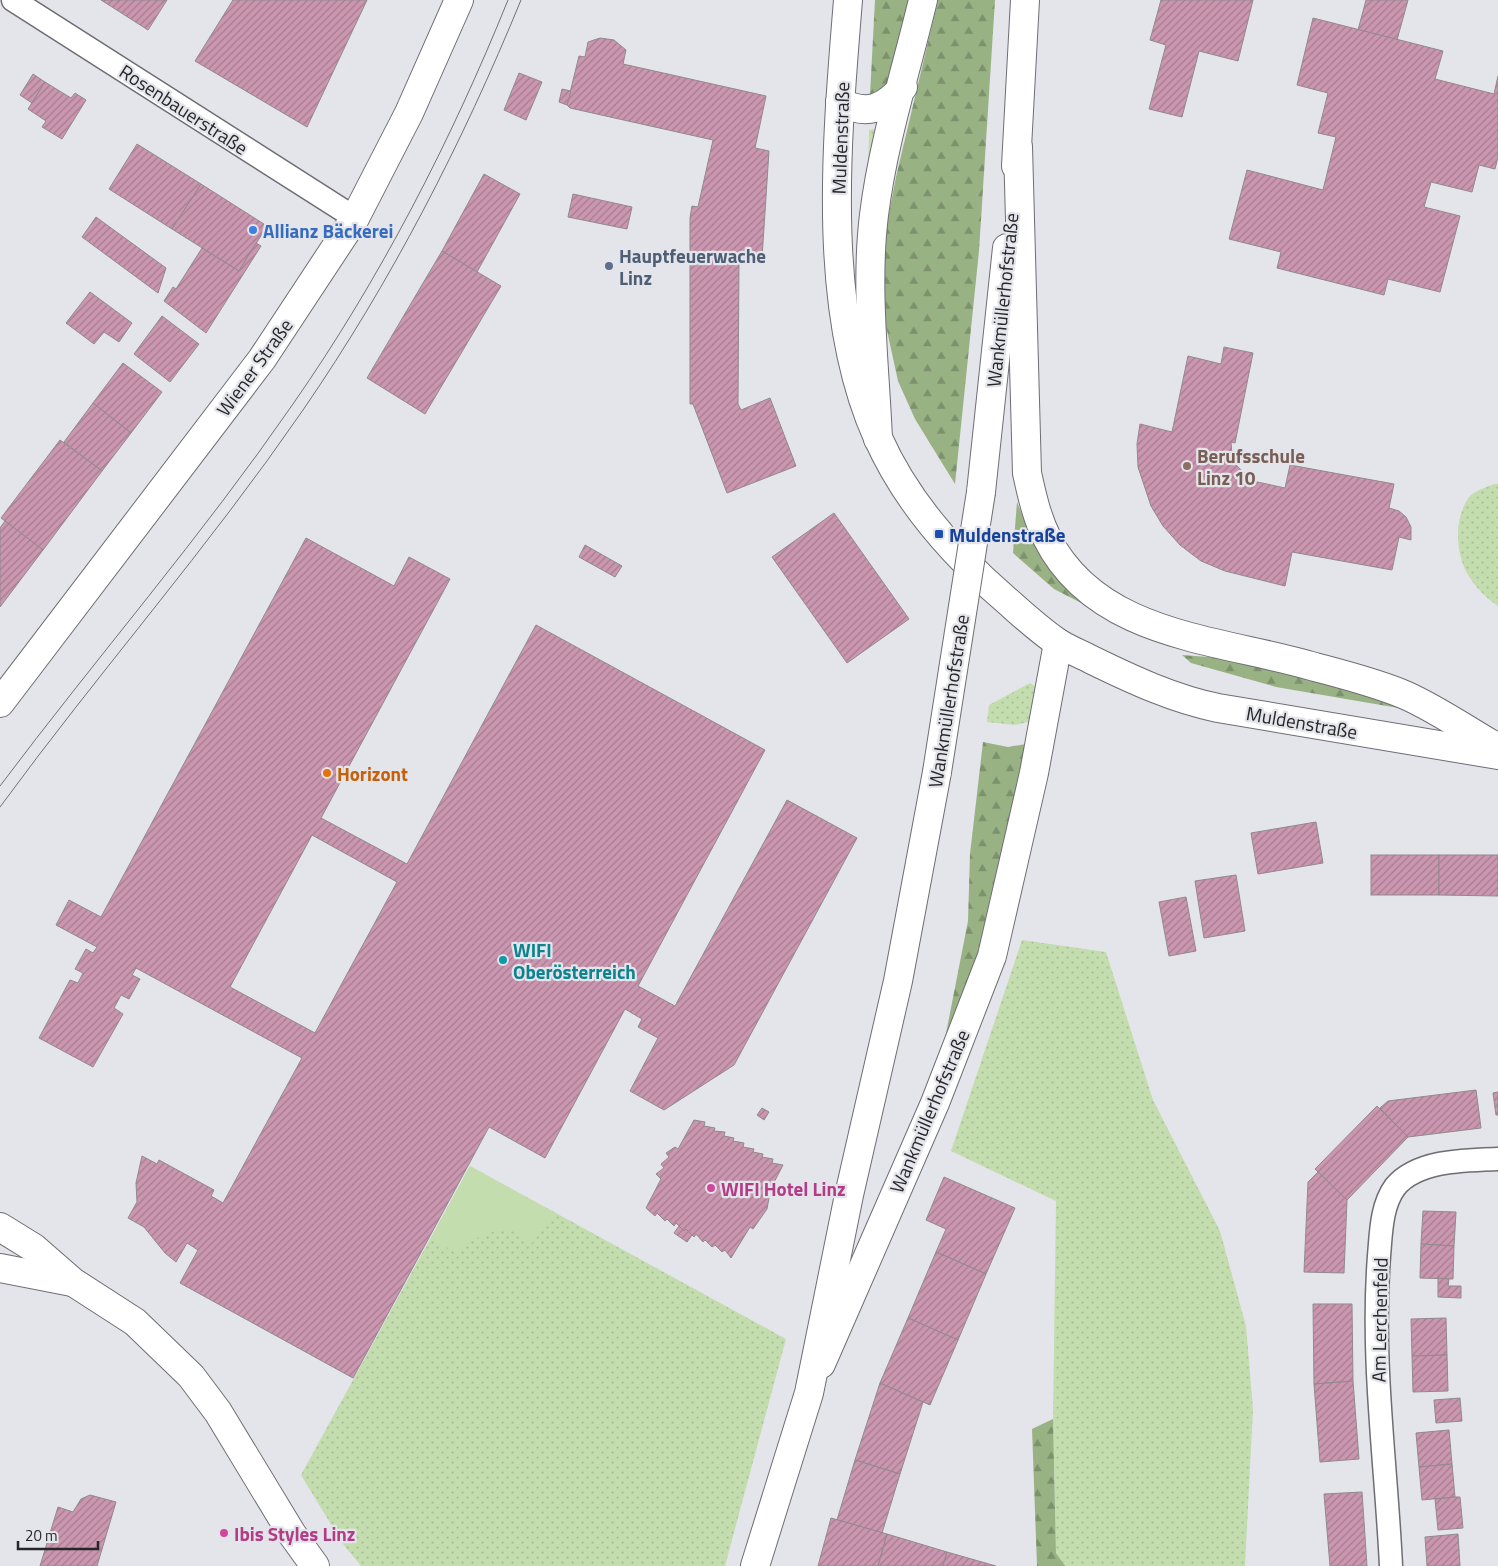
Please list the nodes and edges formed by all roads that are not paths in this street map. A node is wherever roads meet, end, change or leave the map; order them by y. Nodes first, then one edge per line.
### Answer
1 (13, 0) edge
2 (459, 0) edge
3 (848, 0) edge
4 (923, 0) edge
5 (1025, 0) edge
6 (902, 87) junction
7 (840, 102) junction
8 (1018, 147) junction
9 (355, 218) junction
10 (878, 439) junction
11 (1058, 643) junction
12 (0, 703) edge
13 (1498, 748) edge
14 (1498, 755) edge
15 (1498, 1159) edge
16 (0, 1226) edge
17 (6, 1267) edge
18 (73, 1282) junction
19 (808, 1393) junction
20 (315, 1566) edge
21 (755, 1566) edge
22 (1390, 1566) edge

1 - 9 street, Rosenbauerstraße
2 - 9 main road, Wiener Straße
3 - 7 main road, Muldenstraße
4 - 6 main road
5 - 8 main road, Wankmüllerhofstraße
6 - 7 main road
6 - 10 main road
7 - 10 main road, Muldenstraße
8 - 13 main road
8 - 19 main road, Wankmüllerhofstraße, bridge
9 - 12 main road, Wiener Straße
10 - 11 main road, Muldenstraße
11 - 14 main road, Muldenstraße
11 - 19 main road, Wankmüllerhofstraße
15 - 22 street, Am Lerchenfeld
16 - 18 main road
17 - 18 main road
18 - 20 main road
19 - 21 main road, Wankmüllerhofstraße

